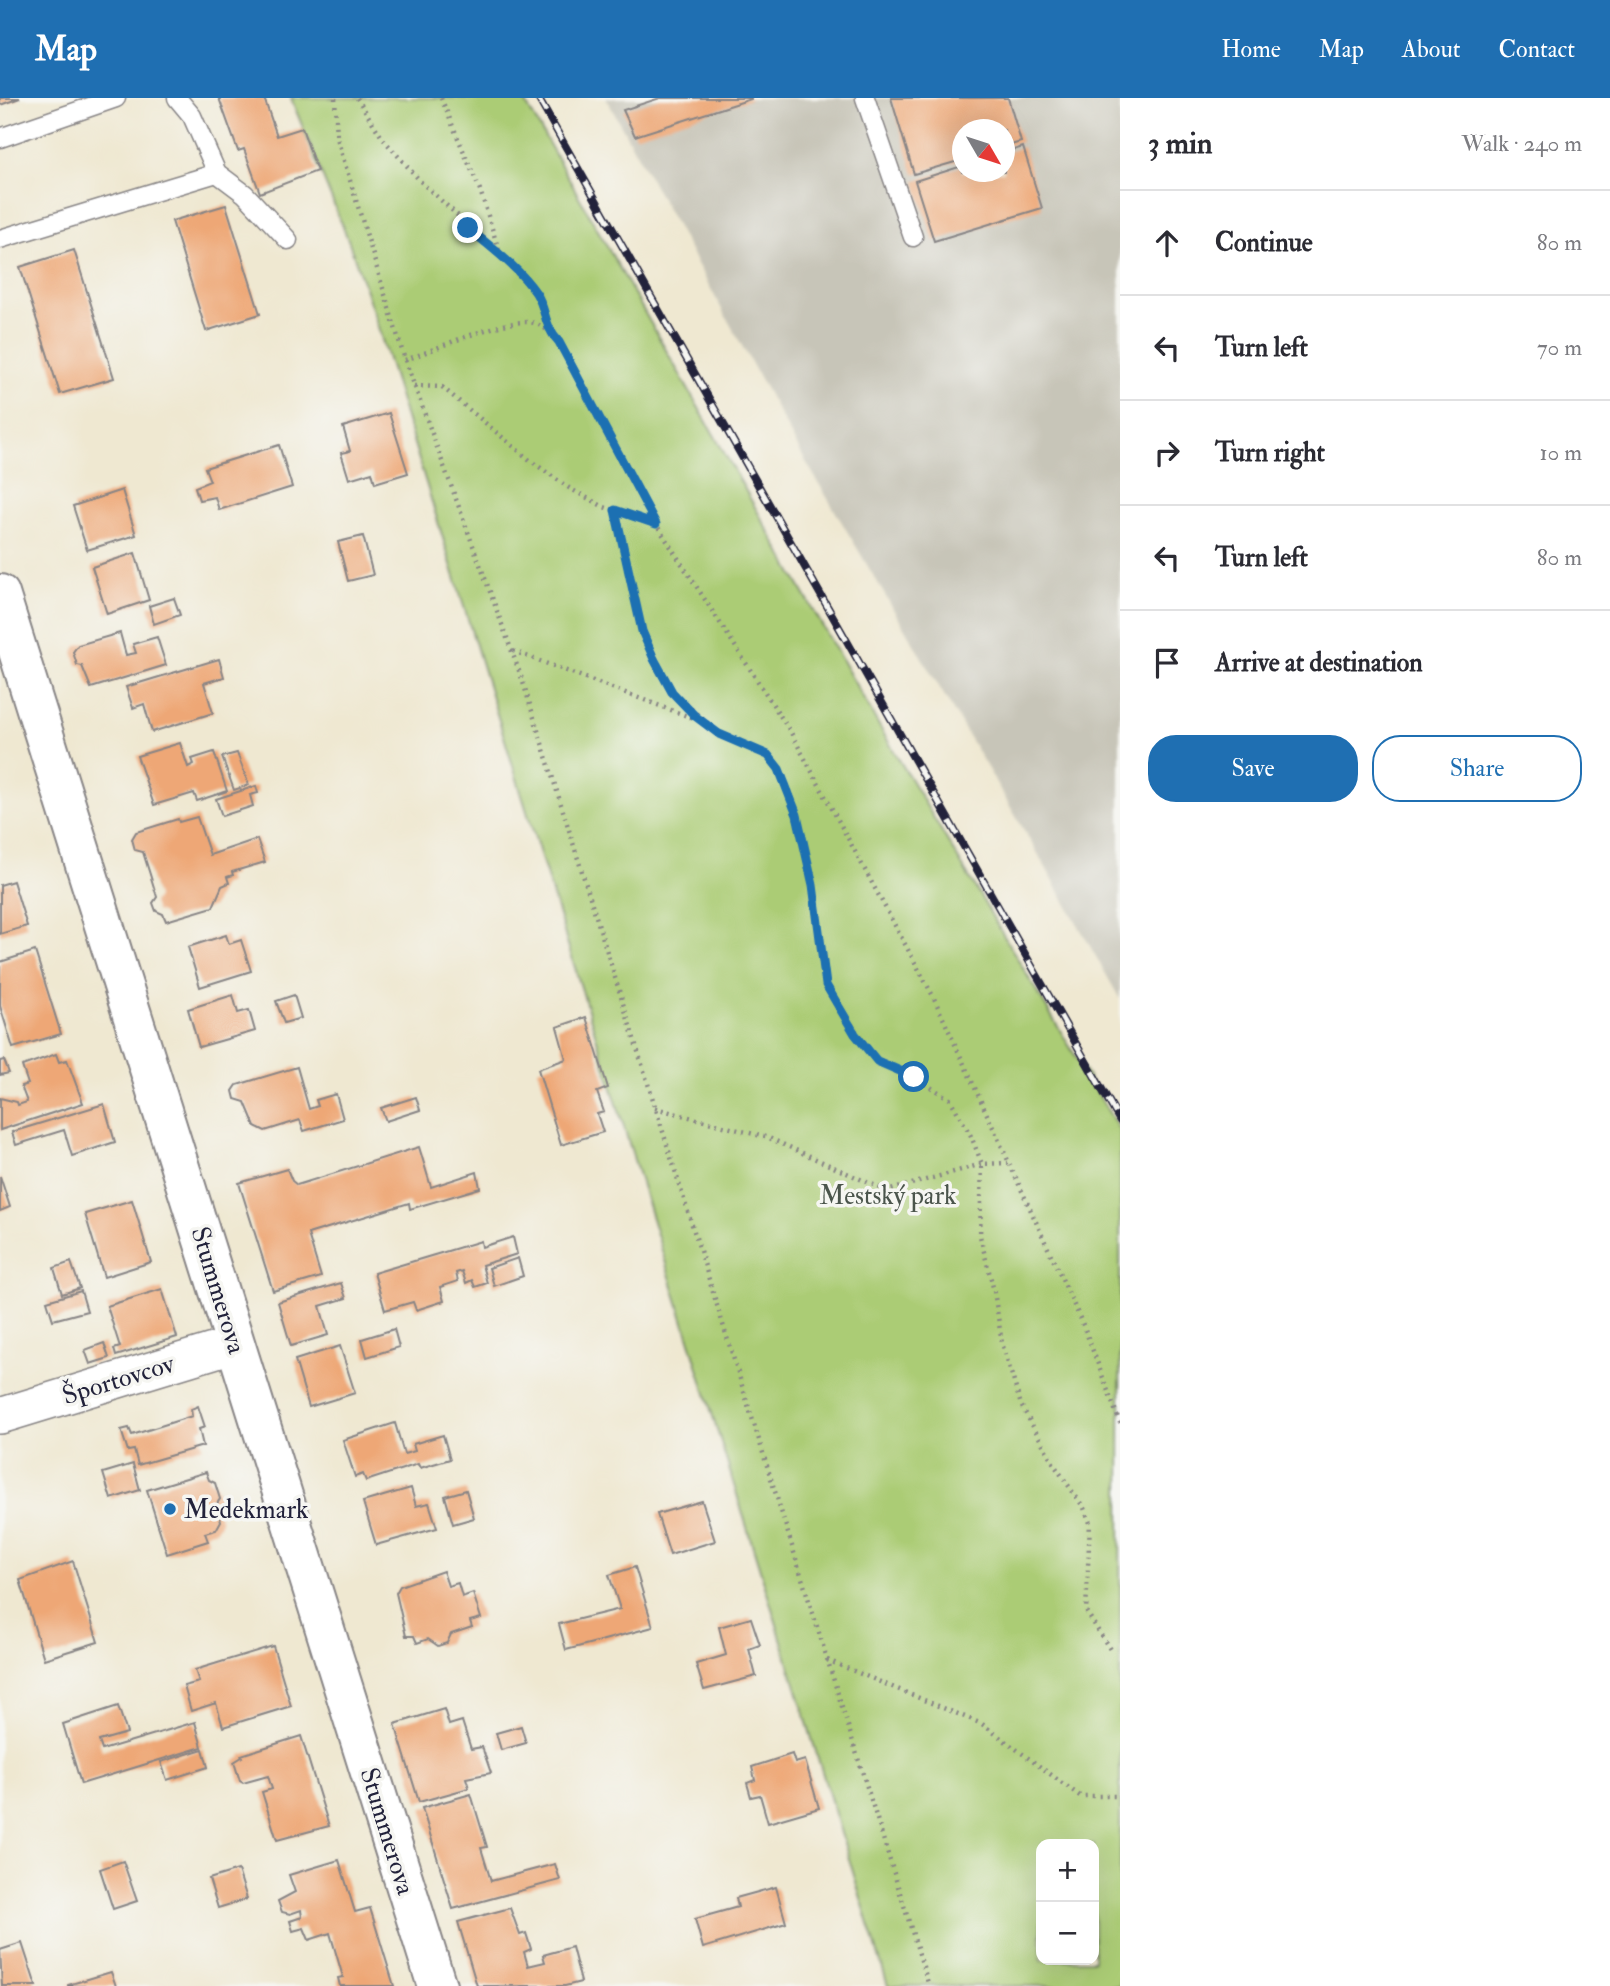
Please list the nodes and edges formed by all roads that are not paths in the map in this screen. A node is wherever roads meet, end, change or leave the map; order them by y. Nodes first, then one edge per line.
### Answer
1 (116, 98) edge
2 (177, 98) edge
3 (865, 98) edge
4 (0, 138) edge
5 (217, 173) junction
6 (914, 237) dead end
7 (0, 239) edge
8 (288, 240) dead end
9 (0, 594) edge
10 (236, 1343) junction
11 (0, 1416) edge
12 (437, 1986) edge

1 - 4 lane
2 - 5 lane
3 - 6 lane
5 - 7 lane
5 - 8 lane
9 - 10 street, Stummerova
10 - 11 street, Športovcov
10 - 12 street, Stummerova

